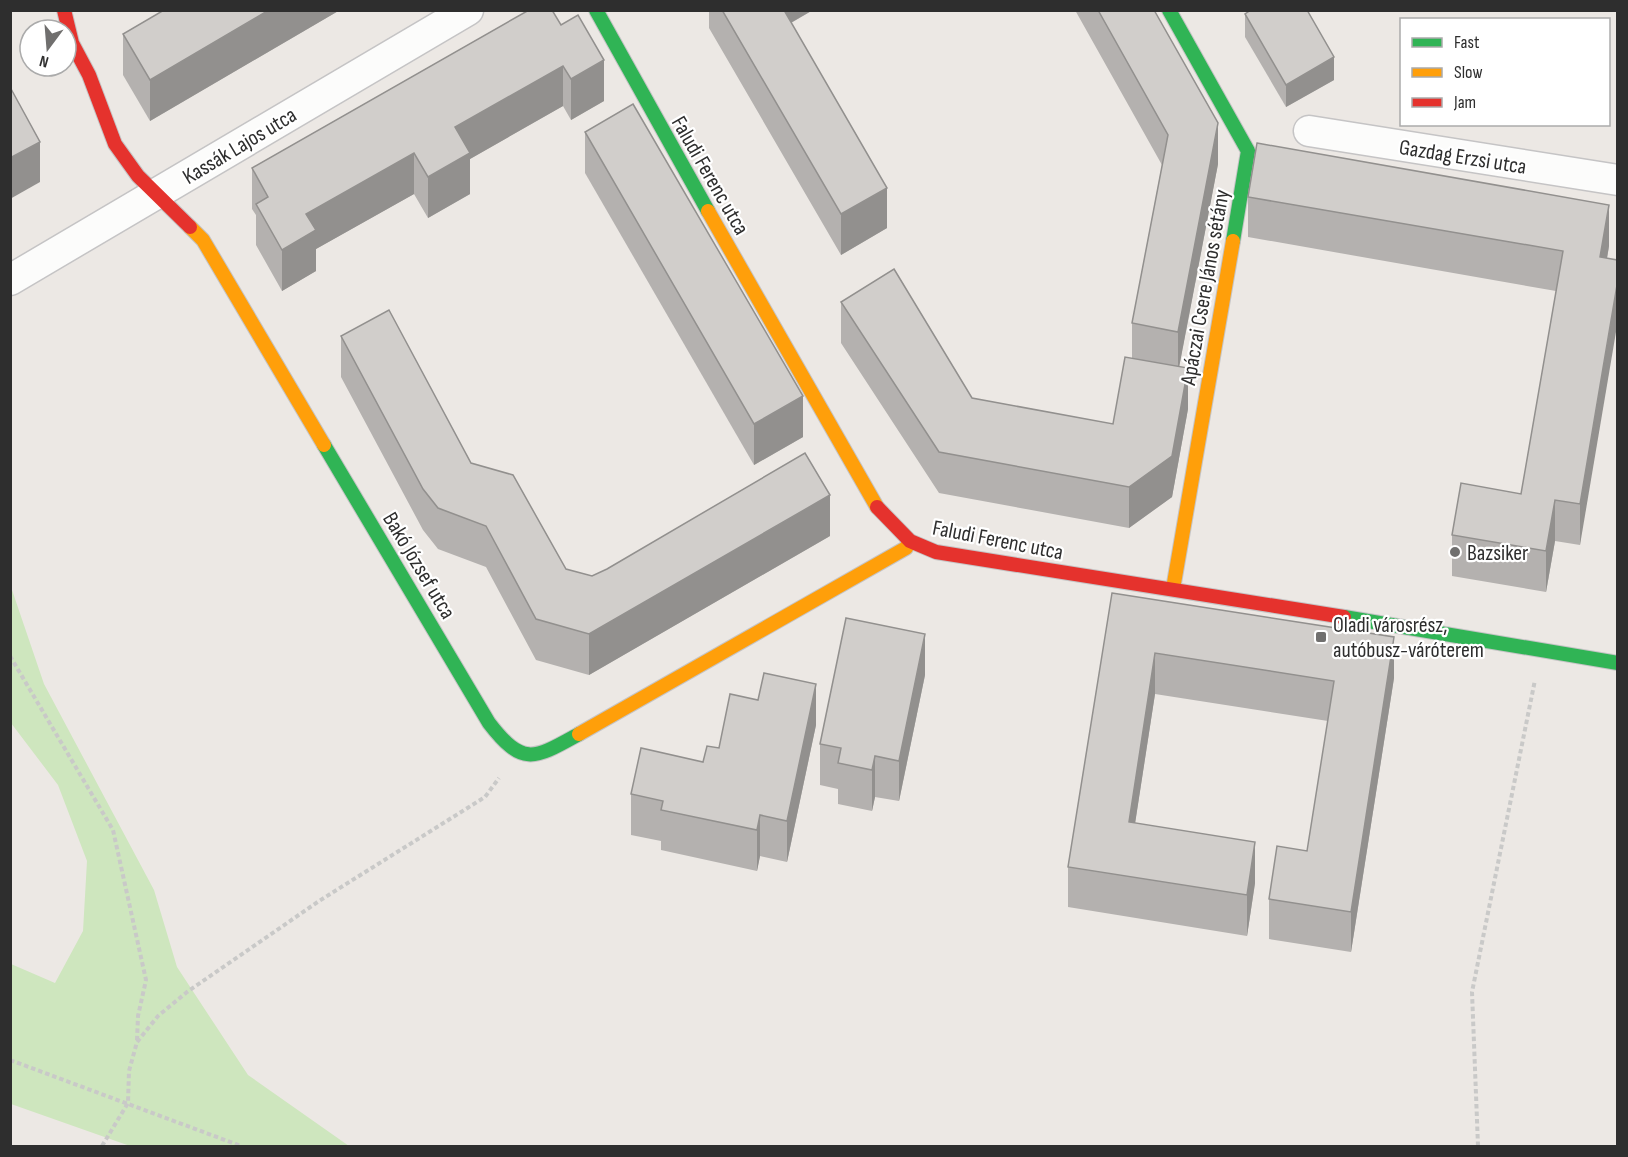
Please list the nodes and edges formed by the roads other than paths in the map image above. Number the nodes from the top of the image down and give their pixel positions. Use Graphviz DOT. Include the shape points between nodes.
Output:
graph roads {
  1 [pos="64,10"];
  2 [pos="468,10"];
  3 [pos="596,10"];
  4 [pos="1169,10"];
  5 [pos="1309,131"];
  6 [pos="1617,180"];
  7 [pos="158,193"];
  8 [pos="10,280"];
  9 [pos="910,541"];
  10 [pos="1173,589"];
  11 [pos="1617,663"];
  1 -- 7 [label="street, Bakó József utca" via="72,44 89,75 115,144 138,176"];
  2 -- 7 [label="street, Kassák Lajos utca"];
  3 -- 9 [label="street, Faludi Ferenc utca" via="877,507"];
  4 -- 10 [label="street, Apáczai Csere János sétány" via="1248,151"];
  5 -- 6 [label="street, Gazdag Erzsi utca"];
  7 -- 8 [label="street, Kassák Lajos utca"];
  7 -- 9 [label="street, Bakó József utca" via="202,240 489,723 509,750 523,756 539,755 559,745 906,548"];
  9 -- 10 [label="street, Faludi Ferenc utca" via="936,552"];
  10 -- 11 [label="street, Faludi Ferenc utca"];
}
